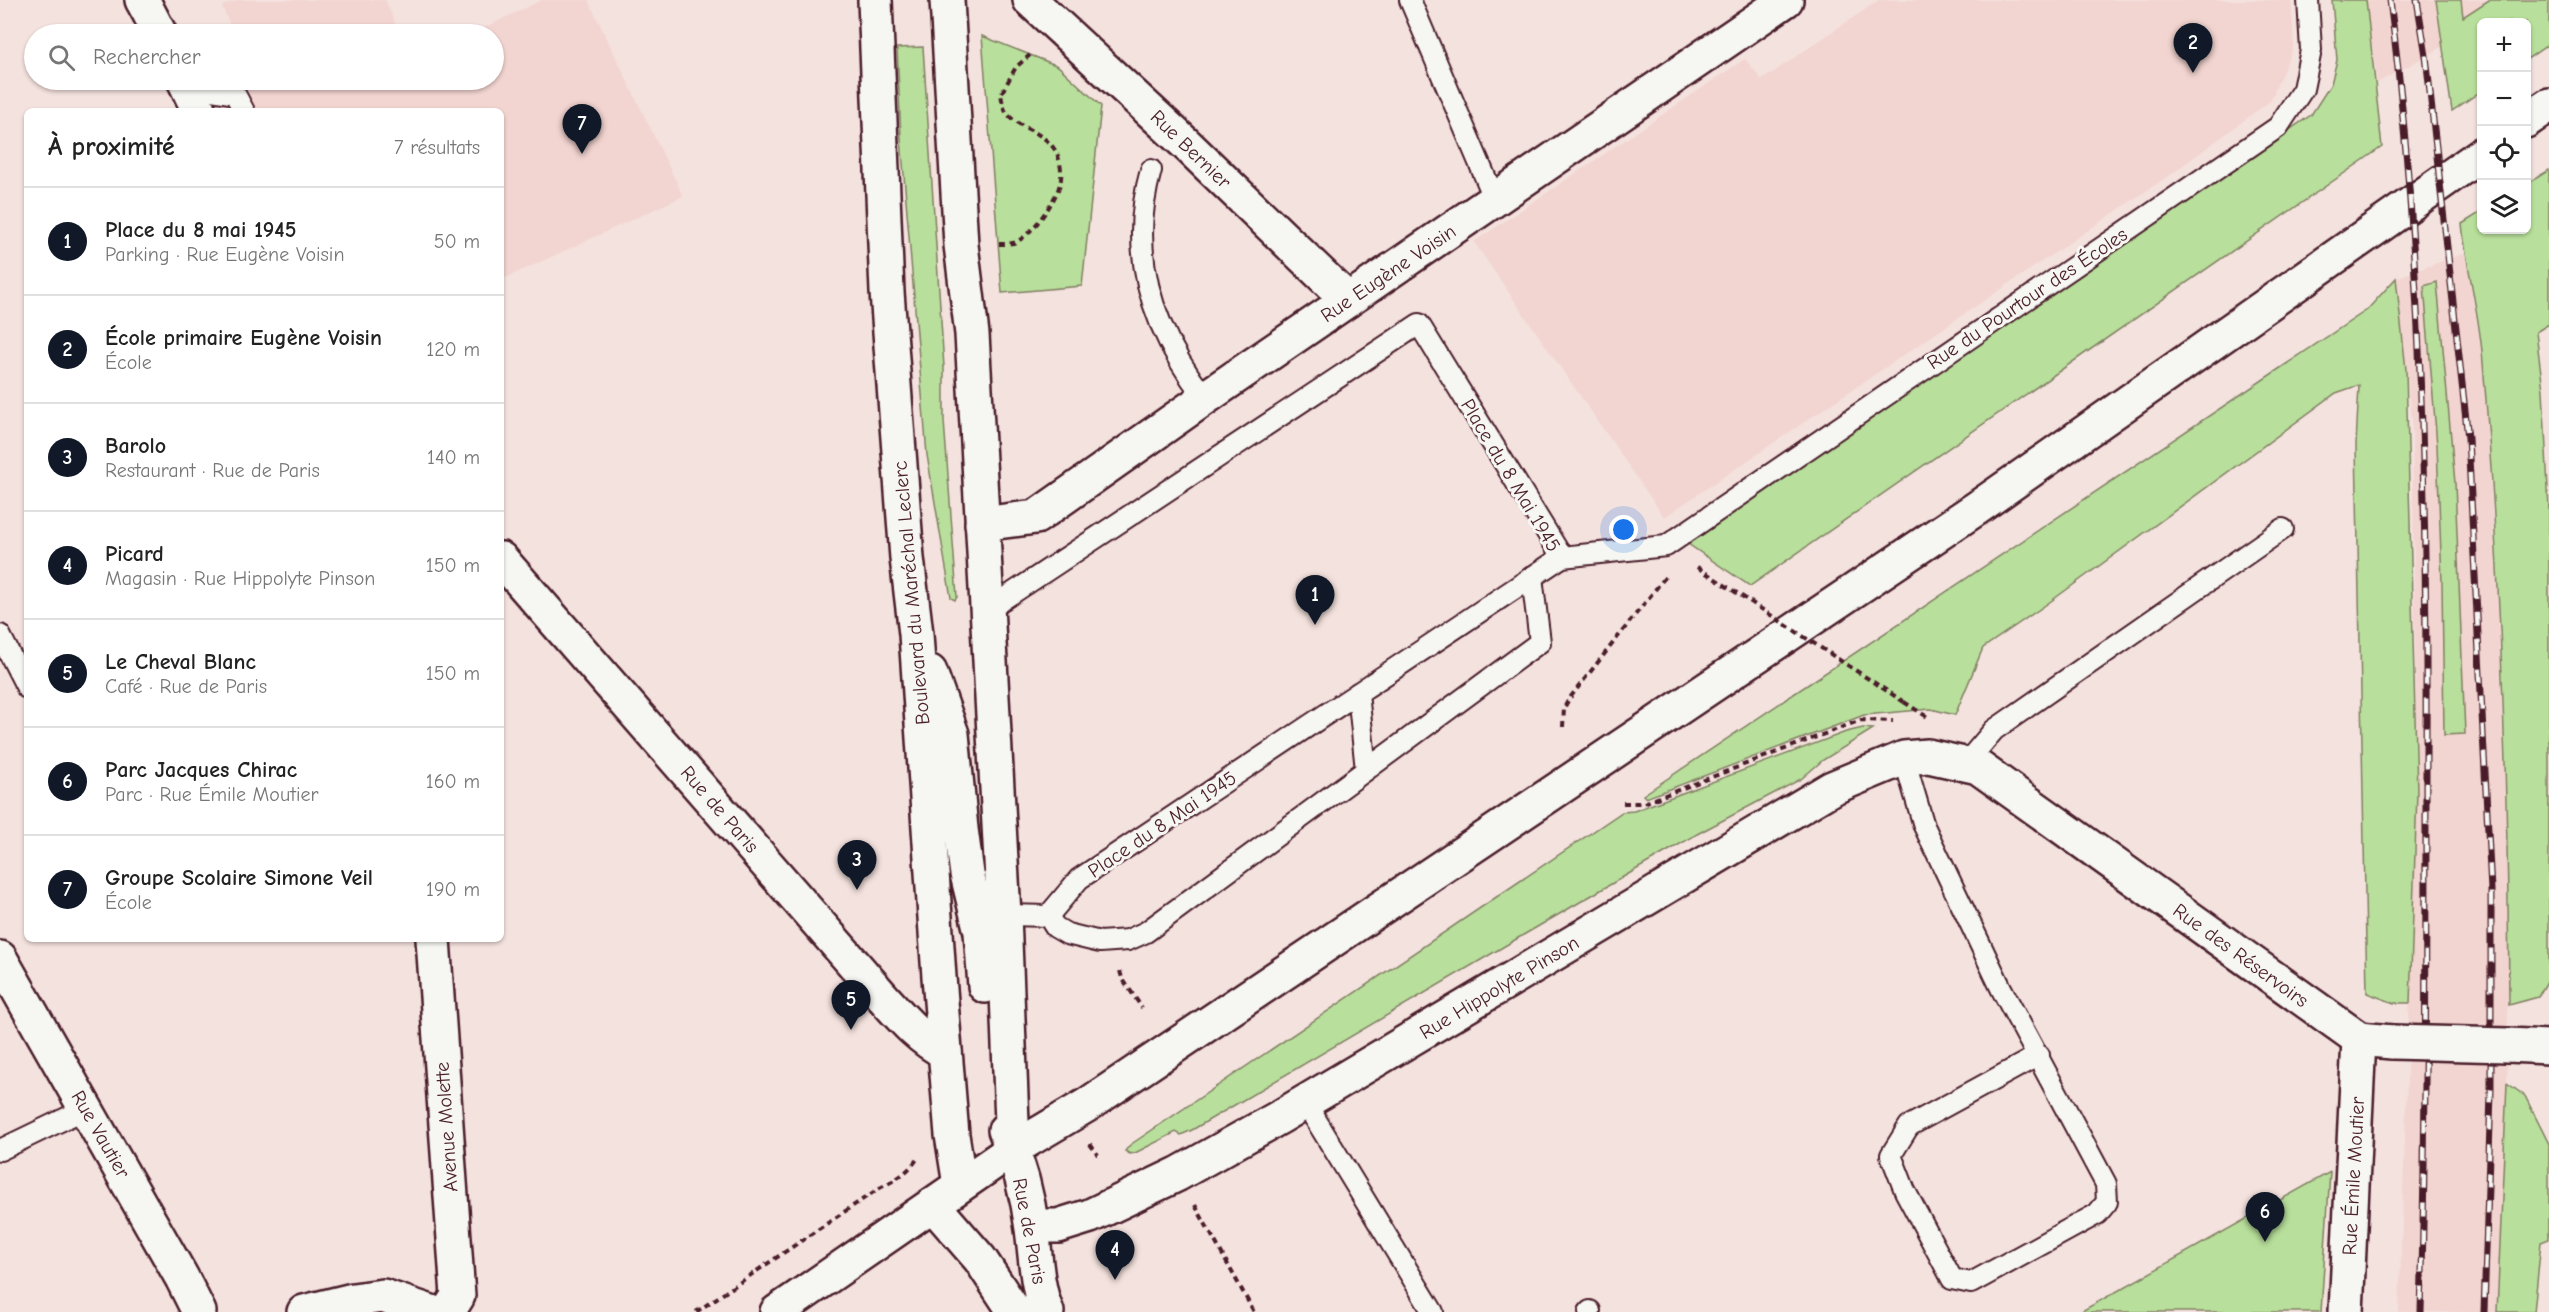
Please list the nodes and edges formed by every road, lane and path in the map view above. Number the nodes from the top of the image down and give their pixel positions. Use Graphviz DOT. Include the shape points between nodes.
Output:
graph roads {
  1 [pos="875,0"];
  2 [pos="947,0"];
  3 [pos="1030,0"];
  4 [pos="1410,0"];
  5 [pos="1786,0"];
  6 [pos="2308,0"];
  7 [pos="1030,55"];
  8 [pos="190,92"];
  9 [pos="2549,105"];
  10 [pos="242,108"];
  11 [pos="2531,118"];
  12 [pos="2477,157"];
  13 [pos="1151,170"];
  14 [pos="1495,200"];
  15 [pos="998,244"];
  16 [pos="1348,300"];
  17 [pos="1205,398"];
  18 [pos="982,524"];
  19 [pos="2283,529"];
  20 [pos="1562,556"];
  21 [pos="504,562"];
  22 [pos="1697,567"];
  23 [pos="1667,574"];
  24 [pos="1532,577"];
  25 [pos="987,610"];
  26 [pos="916,634"];
  27 [pos="0,635"];
  28 [pos="24,682"];
  29 [pos="1358,693"];
  30 [pos="1904,702"];
  31 [pos="1902,721"];
  32 [pos="1563,727"];
  33 [pos="1904,758"];
  34 [pos="1966,763"];
  35 [pos="1366,770"];
  36 [pos="1623,802"];
  37 [pos="1004,915"];
  38 [pos="1048,916"];
  39 [pos="433,942"];
  40 [pos="0,958"];
  41 [pos="1122,978"];
  42 [pos="1142,1008"];
  43 [pos="2359,1039"];
  44 [pos="2549,1047"];
  45 [pos="945,1052"];
  46 [pos="2039,1055"];
  47 [pos="1305,1102"];
  48 [pos="87,1108"];
  49 [pos="1013,1149"];
  50 [pos="0,1150"];
  51 [pos="917,1159"];
  52 [pos="960,1185"];
  53 [pos="1190,1197"];
  54 [pos="933,1204"];
  55 [pos="1032,1226"];
  56 [pos="199,1312"];
  57 [pos="304,1312"];
  58 [pos="431,1312"];
  59 [pos="448,1312"];
  60 [pos="696,1312"];
  61 [pos="777,1312"];
  62 [pos="1015,1312"];
  63 [pos="1047,1312"];
  64 [pos="1254,1312"];
  65 [pos="1433,1312"];
  66 [pos="2346,1312"];
  1 -- 26 [label="main road, Boulevard du Maréchal Leclerc" via="888,304"];
  2 -- 18 [label="main road" via="960,245 972,334"];
  3 -- 16 [label="main road, Rue Bernier"];
  4 -- 14 [label="lane"];
  5 -- 14 [label="main road, Rue Eugène Voisin"];
  6 -- 20 [label="lane, Rue du Pourtour des Écoles" via="2311,51 2303,89 2277,127 1666,546"];
  7 -- 15 [label="path" via="1016,67 1001,94 1005,111 1046,140 1057,153 1062,170 1059,187 1038,222 1019,240"];
  8 -- 10 [label="lane" via="235,94"];
  9 -- 11 [label="main road"];
  12 -- 49 [label="main road" via="1977,508 1087,1105"];
  13 -- 17 [label="lane" via="1143,199 1148,286 1164,335"];
  14 -- 16 [label="main road, Rue Eugène Voisin"];
  16 -- 17 [label="main road, Rue Eugène Voisin"];
  17 -- 18 [label="main road, Rue Eugène Voisin" via="1036,517"];
  18 -- 25 [label="main road"];
  19 -- 34 [label="lane" via="1994,730"];
  20 -- 24 [label="lane, Place du 8 Mai 1945"];
  20 -- 25 [label="lane, Place du 8 Mai 1945" via="1419,324"];
  21 -- 45 [label="main road, Rue de Paris" via="906,1023"];
  22 -- 30 [label="path, bridge"];
  23 -- 32 [label="path" via="1569,699 1564,708"];
  24 -- 29 [label="lane, Place du 8 Mai 1945"];
  24 -- 35 [label="lane" via="1540,642"];
  25 -- 37 [label="main road"];
  26 -- 45 [label="main road, Boulevard du Maréchal Leclerc"];
  26 -- 49 [label="main road" via="952,734 967,874 981,932 990,1094"];
  27 -- 28 [label="lane"];
  29 -- 35 [label="lane"];
  29 -- 38 [label="lane, Place du 8 Mai 1945" via="1079,879"];
  31 -- 36 [label="path" via="1861,720 1644,803"];
  33 -- 34 [label="main road, Rue Hippolyte Pinson" via="1928,756"];
  33 -- 46 [label="lane" via="1924,826 2001,988"];
  33 -- 47 [label="main road, Rue Hippolyte Pinson" via="1833,789"];
  34 -- 43 [label="main road, Rue des Réservoirs" via="1978,767"];
  35 -- 38 [label="lane" via="1146,932 1128,940 1100,942 1067,934 1055,927"];
  37 -- 38 [label="lane"];
  37 -- 49 [label="main road"];
  39 -- 59 [label="main road, Avenue Molette" via="458,1296"];
  40 -- 48 [label="main road, Rue Vautier"];
  41 -- 42 [label="path"];
  43 -- 44 [label="main road, bridge"];
  43 -- 66 [label="main road, Rue Émile Moutier"];
  45 -- 52 [label="main road, Boulevard du Maréchal Leclerc"];
  46 -- 46 [label="lane" via="1909,1126 1892,1155 1905,1191 1952,1280 1971,1283 2097,1214 2108,1202 2106,1184"];
  47 -- 55 [label="main road, Rue Hippolyte Pinson" via="1178,1174 1090,1216 1058,1226"];
  47 -- 65 [label="lane"];
  48 -- 50 [label="lane"];
  48 -- 56 [label="main road, Rue Vautier"];
  49 -- 52 [label="main road"];
  49 -- 55 [label="main road, Rue de Paris"];
  51 -- 60 [label="path" via="911,1169"];
  52 -- 54 [label="main road"];
  53 -- 64 [label="path"];
  54 -- 61 [label="main road"];
  54 -- 62 [label="main road" via="980,1258"];
  55 -- 63 [label="main road, Rue de Paris" via="1037,1273"];
  57 -- 58 [label="main road" via="383,1296"];
}
